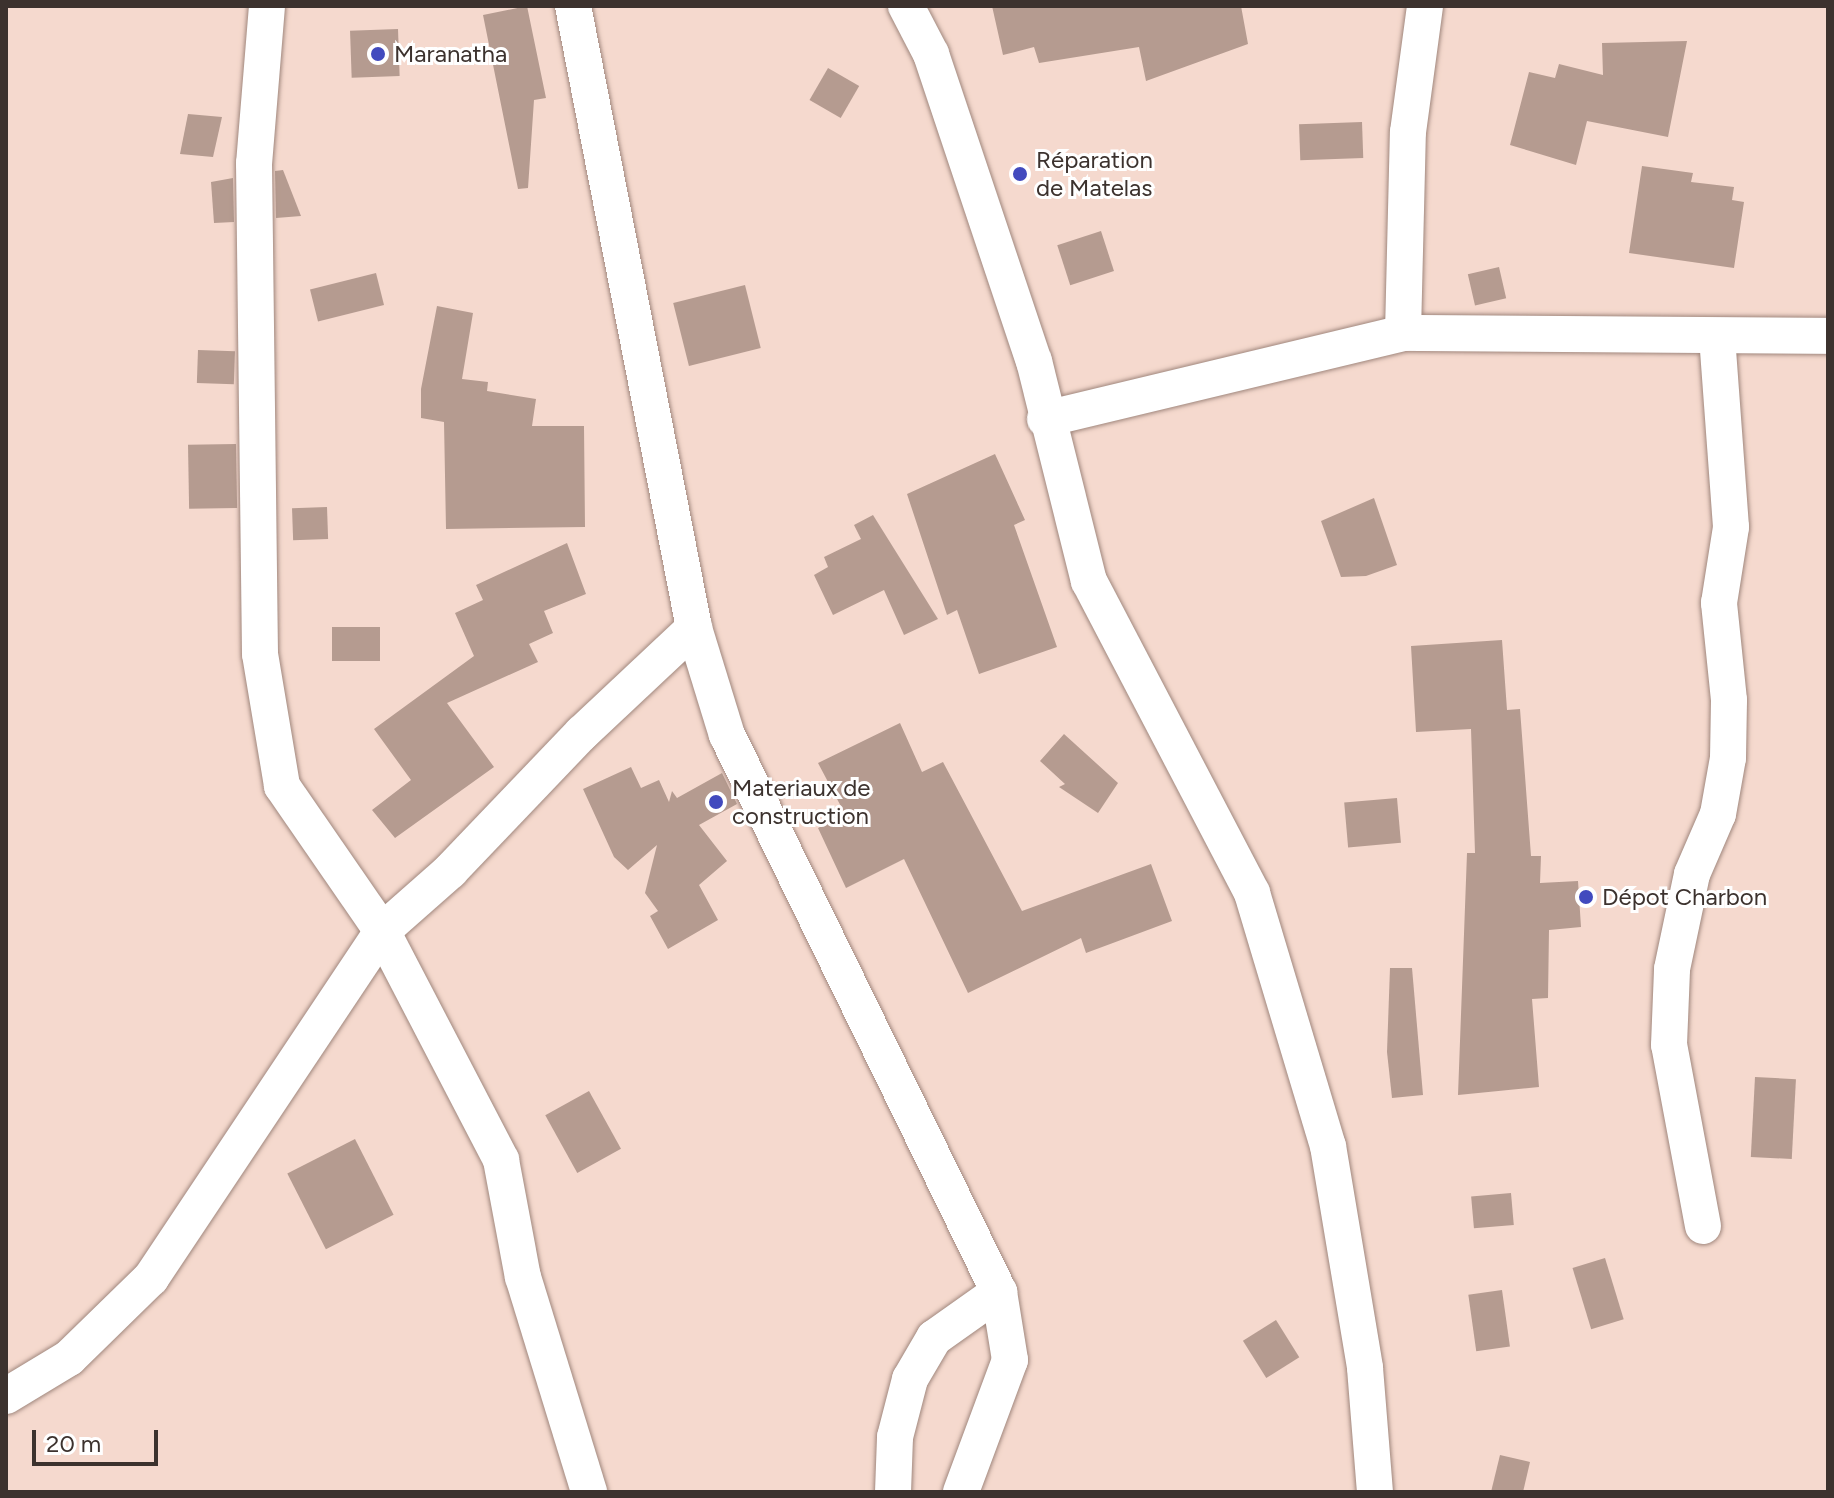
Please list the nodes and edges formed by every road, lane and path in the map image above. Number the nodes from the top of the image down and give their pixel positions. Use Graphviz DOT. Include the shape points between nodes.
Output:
graph roads {
  1 [pos="267,6"];
  2 [pos="573,6"];
  3 [pos="906,6"];
  4 [pos="1425,6"];
  5 [pos="1403,333"];
  6 [pos="1828,336"];
  7 [pos="1717,337"];
  8 [pos="1045,419"];
  9 [pos="694,628"];
  10 [pos="382,931"];
  11 [pos="1703,1226"];
  12 [pos="999,1292"];
  13 [pos="6,1396"];
  14 [pos="589,1492"];
  15 [pos="893,1492"];
  16 [pos="961,1492"];
  17 [pos="1375,1492"];
  1 -- 10 [label="street" via="254,163 260,654 282,786"];
  2 -- 9 [label="street"];
  3 -- 8 [label="street" via="931,54 1025,332"];
  4 -- 5 [label="street" via="1408,132"];
  5 -- 7 [label="street"];
  5 -- 8 [label="street"];
  6 -- 7 [label="street"];
  7 -- 11 [label="street" via="1731,527 1719,603 1729,700 1728,758 1718,814 1692,874 1672,969 1669,1045"];
  8 -- 17 [label="street" via="1089,581 1252,893 1328,1146 1365,1368"];
  9 -- 10 [label="street" via="582,733 450,871"];
  9 -- 12 [label="street" via="727,735"];
  10 -- 13 [label="street" via="151,1278 69,1358"];
  10 -- 14 [label="street" via="501,1160 523,1277"];
  12 -- 15 [label="street" via="934,1338 910,1379 895,1437"];
  12 -- 16 [label="street" via="1010,1360"];
}
